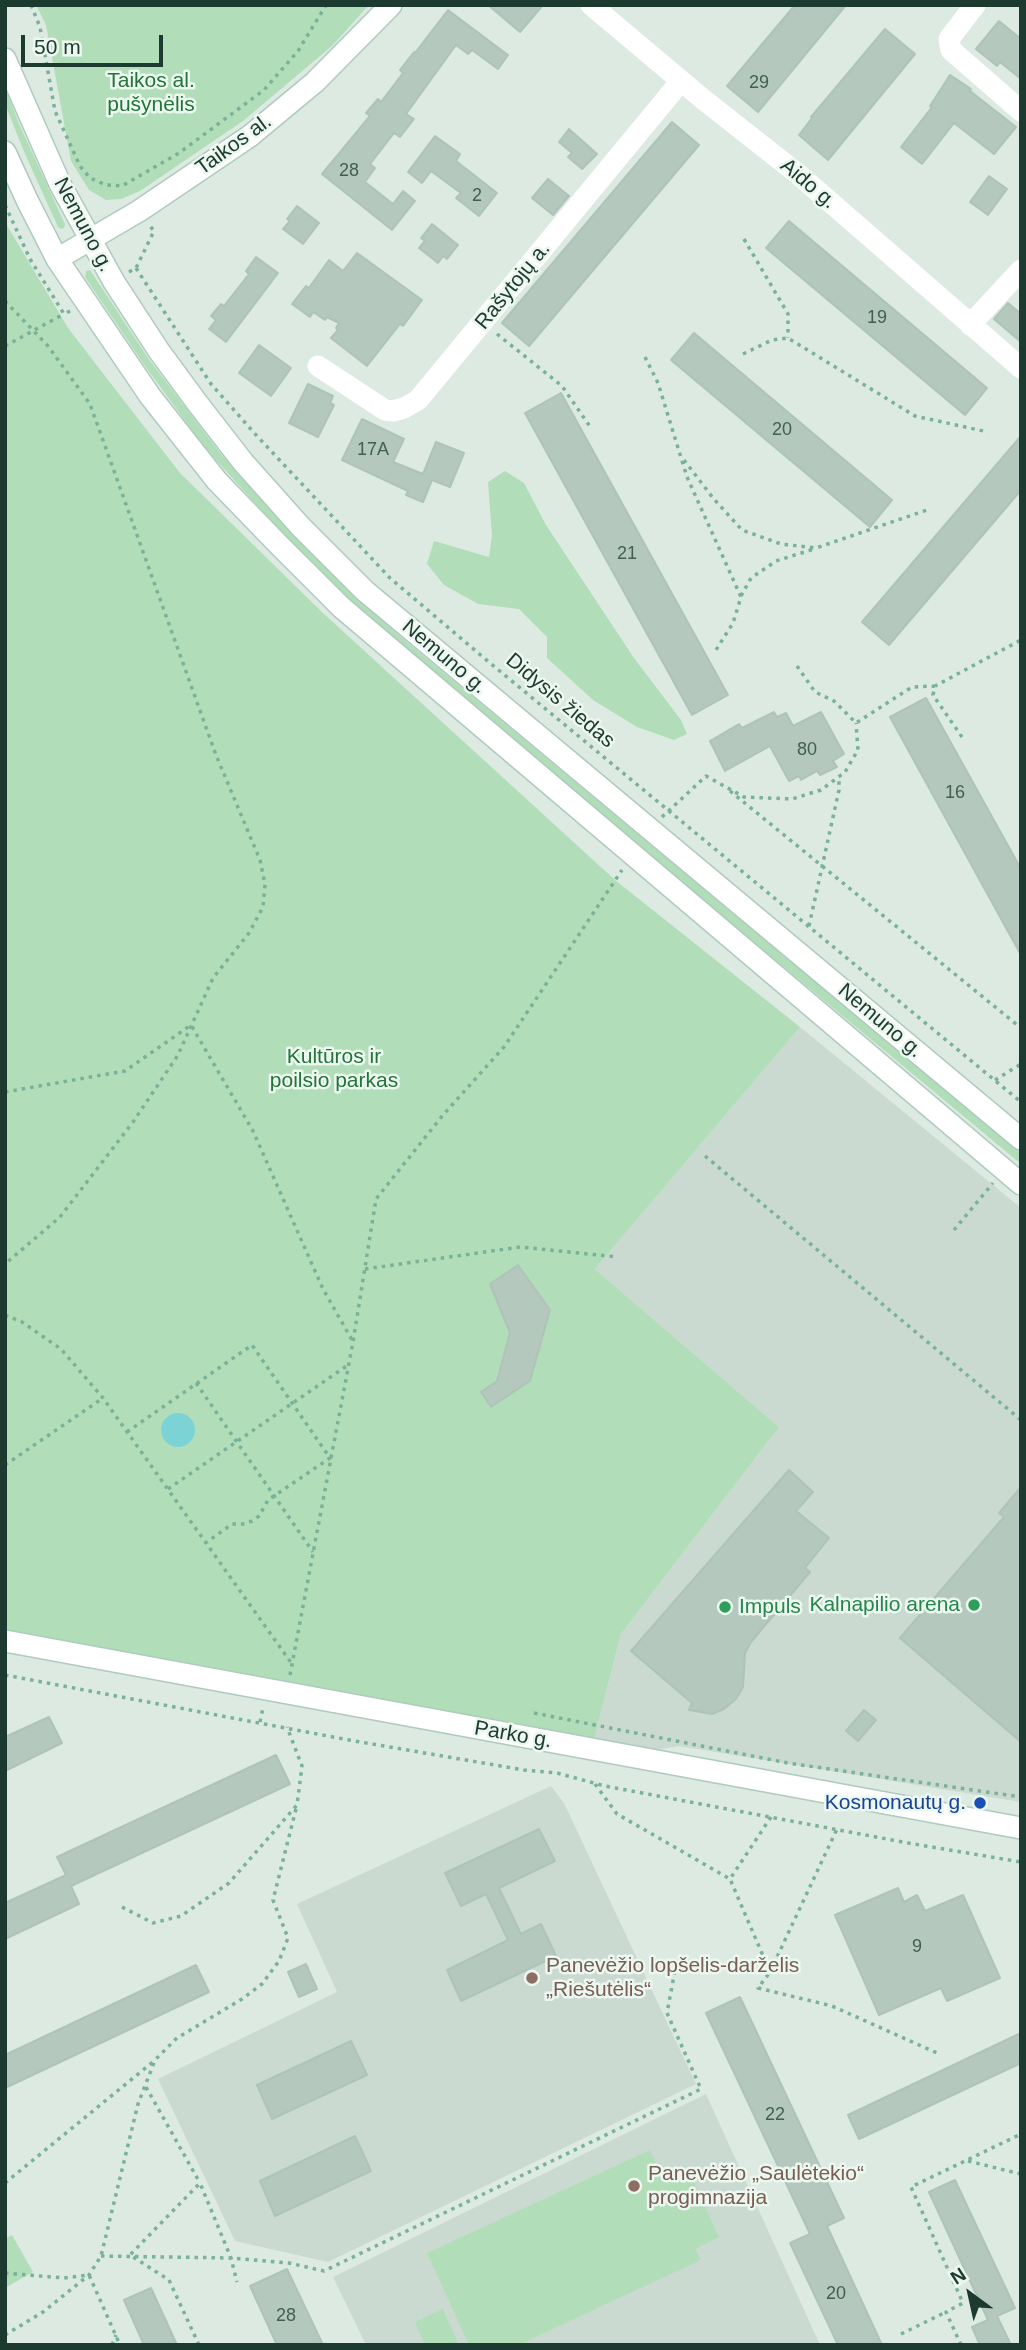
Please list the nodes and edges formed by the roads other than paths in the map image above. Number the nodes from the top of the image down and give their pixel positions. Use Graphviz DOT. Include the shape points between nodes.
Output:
graph roads {
  1 [pos="391,5"];
  2 [pos="591,5"];
  3 [pos="975,5"];
  4 [pos="5,59"];
  5 [pos="681,81"];
  6 [pos="1021,111"];
  7 [pos="5,152"];
  8 [pos="89,240"];
  9 [pos="57,258"];
  10 [pos="1021,270"];
  11 [pos="970,325"];
  12 [pos="318,366"];
  13 [pos="1021,368"];
  14 [pos="1021,1139"];
  15 [pos="1021,1184"];
  16 [pos="5,1641"];
  17 [pos="1021,1828"];
  1 -- 8 [label="main road, Taikos al." via="315,82 260,128"];
  2 -- 5 [label="main road, Aido g."];
  3 -- 6 [label="main road" via="949,39 951,50"];
  4 -- 8 [label="main road, Nemuno g."];
  5 -- 11 [label="main road, Aido g." via="798,174"];
  5 -- 12 [label="main road, Rašytojų a." via="418,400 404,408 385,410"];
  7 -- 9 [label="main road, Nemuno g."];
  8 -- 9 [label="main road, Taikos al."];
  8 -- 14 [label="main road, Nemuno g." via="182,383 243,462 365,591"];
  9 -- 15 [label="main road, Nemuno g." via="170,423 217,481 341,607"];
  10 -- 11 [label="main road"];
  11 -- 13 [label="main road, Aido g."];
  16 -- 17 [label="main road, Parko g."];
}
